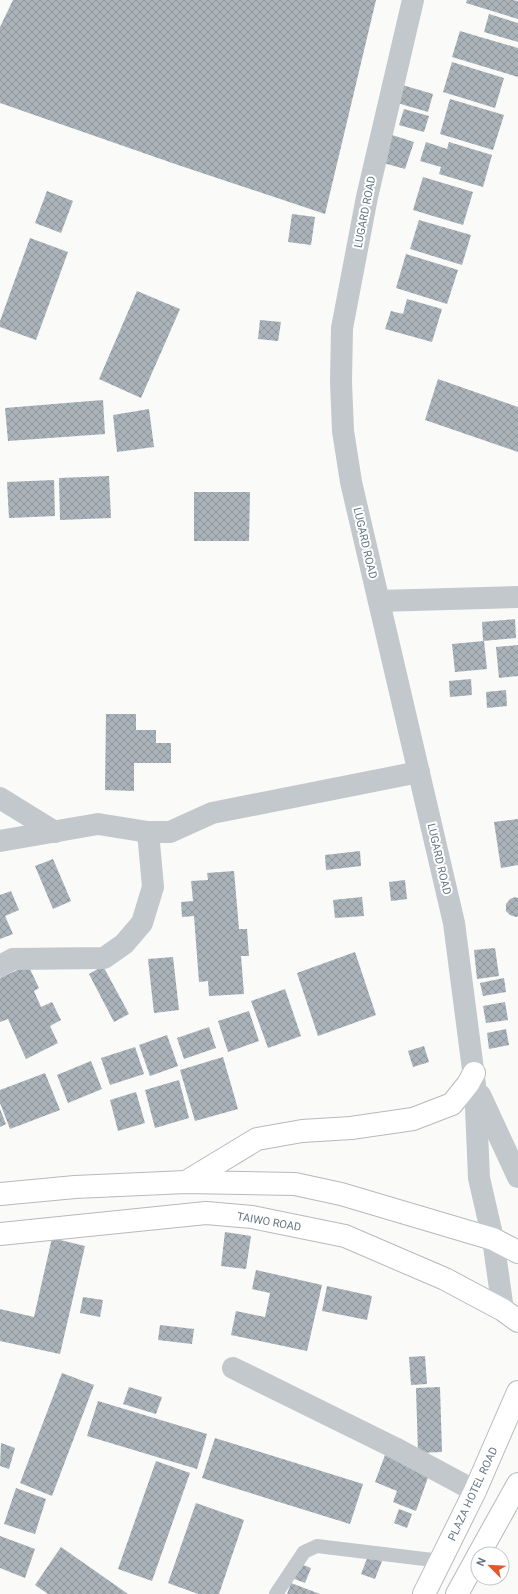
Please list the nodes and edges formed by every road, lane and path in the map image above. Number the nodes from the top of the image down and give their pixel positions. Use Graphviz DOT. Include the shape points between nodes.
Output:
graph roads {
  1 [pos="413,0"];
  2 [pos="518,597"];
  3 [pos="379,601"];
  4 [pos="419,772"];
  5 [pos="0,798"];
  6 [pos="54,832"];
  7 [pos="148,832"];
  8 [pos="0,842"];
  9 [pos="0,966"];
  10 [pos="475,1079"];
  11 [pos="518,1177"];
  12 [pos="186,1182"];
  13 [pos="0,1194"];
  14 [pos="0,1234"];
  15 [pos="493,1239"];
  16 [pos="518,1252"];
  17 [pos="510,1315"];
  18 [pos="233,1368"];
  19 [pos="518,1392"];
  20 [pos="518,1484"];
  21 [pos="475,1491"];
  22 [pos="484,1546"];
  23 [pos="441,1561"];
  24 [pos="470,1572"];
  25 [pos="276,1594"];
  26 [pos="424,1594"];
  27 [pos="458,1594"];
  1 -- 3 [label="street, LUGARD ROAD" via="367,197 342,328 343,431 351,482"];
  2 -- 3 [label="street"];
  3 -- 4 [label="street, LUGARD ROAD"];
  4 -- 7 [label="street" via="212,813 170,832"];
  4 -- 10 [label="street, LUGARD ROAD" via="454,923"];
  5 -- 6 [label="street"];
  6 -- 7 [label="street" via="98,824"];
  6 -- 8 [label="street"];
  7 -- 9 [label="street" via="153,887 142,923 124,944 104,958 13,959"];
  10 -- 11 [label="street"];
  10 -- 12 [label="main road" via="452,1104 413,1119 352,1128 302,1131 257,1139"];
  10 -- 15 [label="street" via="479,1178"];
  12 -- 13 [label="main road" via="75,1187"];
  12 -- 15 [label="main road" via="295,1184 341,1194"];
  14 -- 17 [label="main road, TAIWO ROAD" via="206,1213 252,1217 345,1236 445,1279"];
  15 -- 16 [label="main road"];
  15 -- 17 [label="street"];
  18 -- 21 [label="street" via="395,1448"];
  19 -- 21 [label="main road, PLAZA HOTEL ROAD"];
  20 -- 22 [label="main road"];
  21 -- 23 [label="main road, PLAZA HOTEL ROAD"];
  23 -- 25 [label="lane" via="317,1546 304,1552"];
  23 -- 26 [label="main road, PLAZA HOTEL ROAD"];
  24 -- 27 [label="main road"];
}
